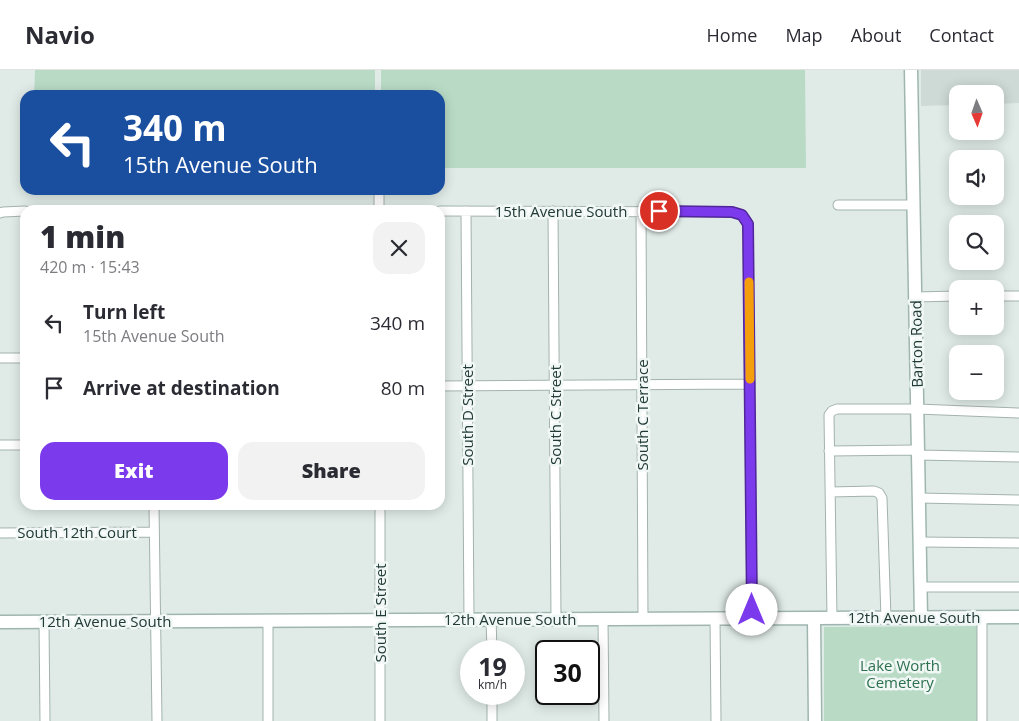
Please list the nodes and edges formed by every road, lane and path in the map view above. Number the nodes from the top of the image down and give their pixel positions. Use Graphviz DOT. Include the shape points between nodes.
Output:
graph roads {
  1 [pos="911,70"];
  2 [pos="838,205"];
  3 [pos="914,205"];
  4 [pos="20,211"];
  5 [pos="445,211"];
  6 [pos="466,211"];
  7 [pos="553,211"];
  8 [pos="641,211"];
  9 [pos="0,213"];
  10 [pos="949,296"];
  11 [pos="1004,296"];
  12 [pos="1019,296"];
  13 [pos="916,297"];
  14 [pos="0,358"];
  15 [pos="20,358"];
  16 [pos="750,384"];
  17 [pos="554,385"];
  18 [pos="642,385"];
  19 [pos="445,386"];
  20 [pos="467,386"];
  21 [pos="918,409"];
  22 [pos="1019,413"];
  23 [pos="0,445"];
  24 [pos="20,445"];
  25 [pos="829,451"];
  26 [pos="918,452"];
  27 [pos="1019,457"];
  28 [pos="830,492"];
  29 [pos="919,498"];
  30 [pos="1019,500"];
  31 [pos="154,510"];
  32 [pos="380,510"];
  33 [pos="154,532"];
  34 [pos="0,533"];
  35 [pos="920,542"];
  36 [pos="1019,543"];
  37 [pos="921,587"];
  38 [pos="1019,587"];
  39 [pos="921,617"];
  40 [pos="982,617"];
  41 [pos="1019,617"];
  42 [pos="715,618"];
  43 [pos="752,618"];
  44 [pos="814,618"];
  45 [pos="832,618"];
  46 [pos="886,618"];
  47 [pos="492,619"];
  48 [pos="556,619"];
  49 [pos="603,619"];
  50 [pos="643,619"];
  51 [pos="268,620"];
  52 [pos="380,620"];
  53 [pos="469,620"];
  54 [pos="156,621"];
  55 [pos="0,622"];
  56 [pos="44,622"];
  57 [pos="492,640"];
  58 [pos="492,705"];
  59 [pos="45,721"];
  60 [pos="156,721"];
  61 [pos="268,721"];
  62 [pos="380,721"];
  63 [pos="492,721"];
  64 [pos="604,721"];
  65 [pos="716,721"];
  66 [pos="814,721"];
  67 [pos="982,721"];
  1 -- 3 [label="street, Barton Road"];
  2 -- 3 [label="street"];
  3 -- 13 [label="street, Barton Road"];
  4 -- 9 [label="street"];
  5 -- 6 [label="street, 15th Avenue South"];
  6 -- 7 [label="street, 15th Avenue South"];
  6 -- 20 [label="street, South D Street"];
  7 -- 8 [label="street, 15th Avenue South"];
  7 -- 17 [label="street, South C Street"];
  8 -- 16 [label="street, 15th Avenue South" via="732,212 742,215 748,224"];
  8 -- 18 [label="street, South C Terrace"];
  10 -- 13 [label="street"];
  11 -- 12 [label="street"];
  13 -- 21 [label="street, Barton Road"];
  14 -- 15 [label="street"];
  16 -- 18 [label="street"];
  16 -- 43 [label="street"];
  17 -- 18 [label="street"];
  17 -- 20 [label="street"];
  17 -- 48 [label="street, South C Street"];
  18 -- 50 [label="street, South C Terrace"];
  19 -- 20 [label="street"];
  20 -- 53 [label="street, South D Street"];
  21 -- 22 [label="street"];
  21 -- 25 [label="street" via="832,411 829,415"];
  21 -- 26 [label="street, Barton Road"];
  23 -- 24 [label="street"];
  25 -- 26 [label="street"];
  25 -- 28 [label="street"];
  26 -- 27 [label="street"];
  26 -- 29 [label="street, Barton Road"];
  28 -- 45 [label="street"];
  28 -- 46 [label="street" via="874,492 882,498"];
  29 -- 30 [label="street"];
  29 -- 35 [label="street, Barton Road"];
  31 -- 33 [label="street"];
  32 -- 52 [label="street, South E Street"];
  33 -- 34 [label="street, South 12th Court"];
  33 -- 54 [label="street"];
  35 -- 36 [label="street"];
  35 -- 37 [label="street, Barton Road"];
  37 -- 38 [label="street"];
  37 -- 39 [label="street, Barton Road"];
  39 -- 40 [label="street, 12th Avenue South"];
  39 -- 46 [label="street, 12th Avenue South"];
  40 -- 41 [label="street, 12th Avenue South"];
  40 -- 67 [label="street"];
  42 -- 43 [label="street, 12th Avenue South"];
  42 -- 50 [label="street, 12th Avenue South"];
  42 -- 65 [label="street"];
  43 -- 44 [label="street, 12th Avenue South"];
  44 -- 45 [label="street, 12th Avenue South"];
  44 -- 66 [label="street"];
  45 -- 46 [label="street, 12th Avenue South"];
  47 -- 48 [label="street, 12th Avenue South"];
  47 -- 53 [label="street, 12th Avenue South"];
  47 -- 57 [label="street"];
  48 -- 49 [label="street, 12th Avenue South"];
  49 -- 50 [label="street, 12th Avenue South"];
  49 -- 64 [label="street"];
  51 -- 52 [label="street, 12th Avenue South"];
  51 -- 54 [label="street, 12th Avenue South"];
  51 -- 61 [label="street"];
  52 -- 53 [label="street, 12th Avenue South"];
  52 -- 62 [label="street, South E Street"];
  54 -- 56 [label="street, 12th Avenue South"];
  54 -- 60 [label="street"];
  55 -- 56 [label="street, 12th Avenue South"];
  56 -- 59 [label="street"];
  58 -- 63 [label="street"];
}
